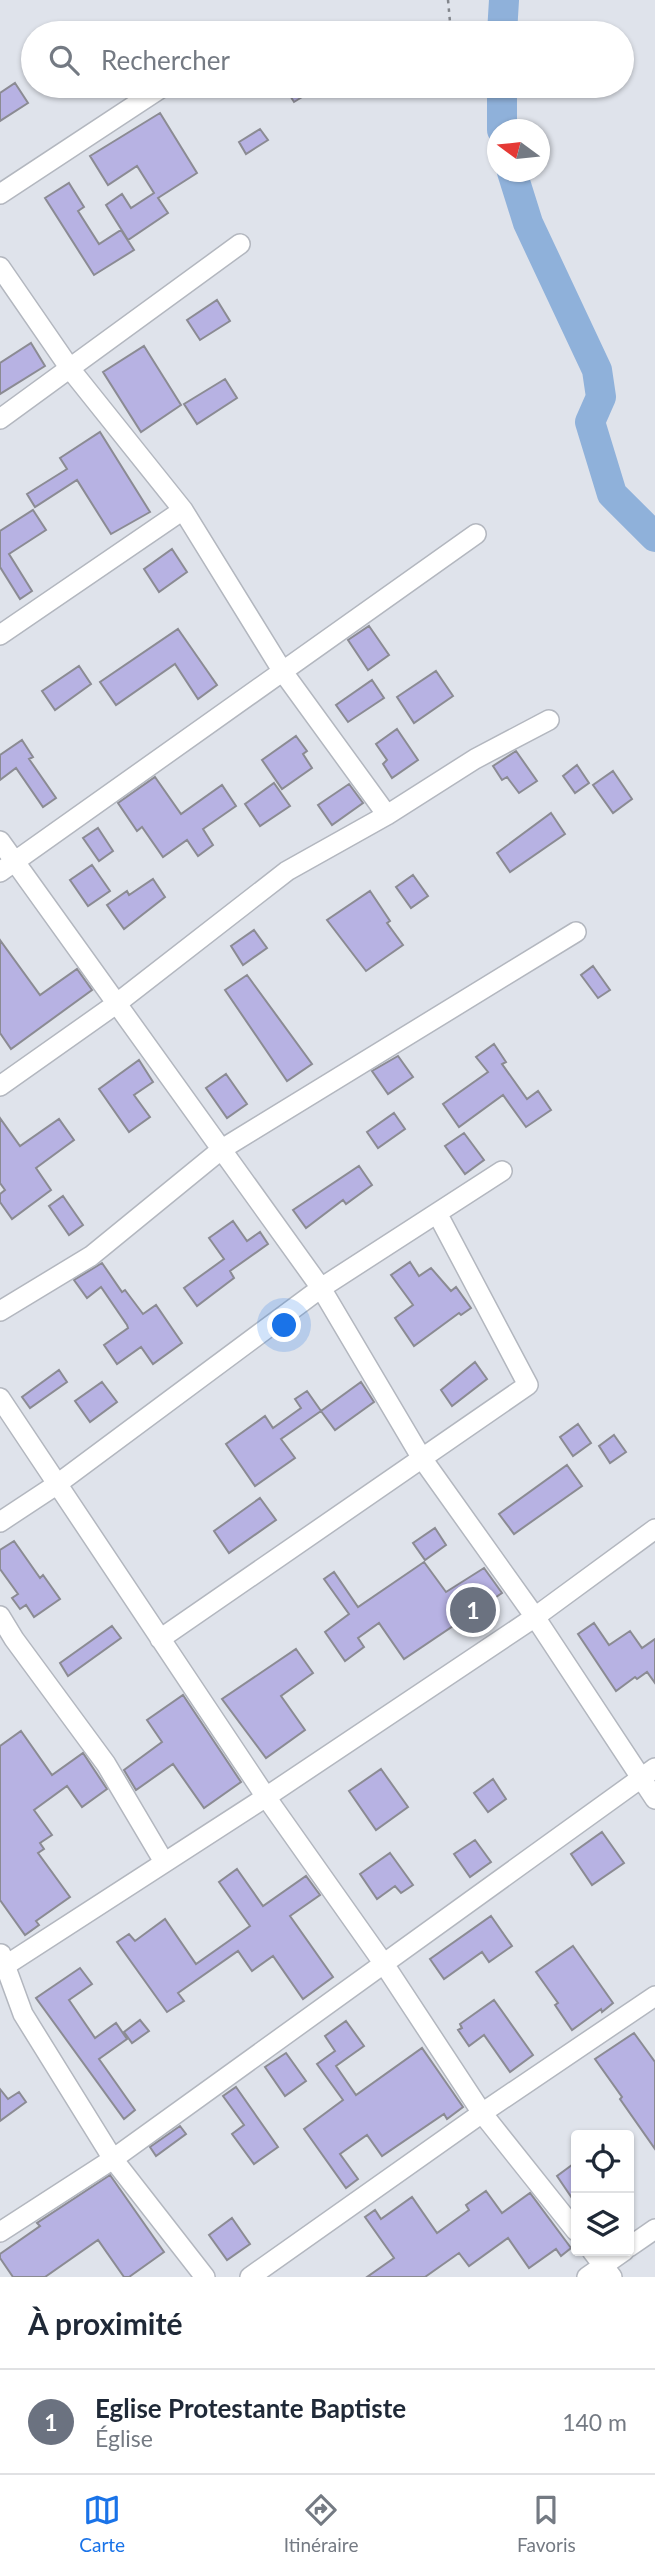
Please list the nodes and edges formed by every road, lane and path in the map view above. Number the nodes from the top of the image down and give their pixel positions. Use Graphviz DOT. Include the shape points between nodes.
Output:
graph roads {
  1 [pos="448,0"];
  2 [pos="450,21"];
  3 [pos="146,98"];
  4 [pos="0,194"];
  5 [pos="240,244"];
  6 [pos="0,267"];
  7 [pos="71,370"];
  8 [pos="0,419"];
  9 [pos="183,510"];
  10 [pos="476,534"];
  11 [pos="0,635"];
  12 [pos="283,672"];
  13 [pos="549,720"];
  14 [pos="387,815"];
  15 [pos="0,841"];
  16 [pos="8,867"];
  17 [pos="576,932"];
  18 [pos="116,1004"];
  19 [pos="0,1086"];
  20 [pos="222,1149"];
  21 [pos="502,1171"];
  22 [pos="437,1213"];
  23 [pos="321,1288"];
  24 [pos="0,1311"];
  25 [pos="0,1398"];
  26 [pos="421,1457"];
  27 [pos="56,1485"];
  28 [pos="0,1522"];
  29 [pos="655,1529"];
  30 [pos="0,1616"];
  31 [pos="535,1617"];
  32 [pos="160,1639"];
  33 [pos="647,1773"];
  34 [pos="266,1797"];
  35 [pos="655,1799"];
  36 [pos="164,1862"];
  37 [pos="2,1962"];
  38 [pos="384,1964"];
  39 [pos="655,1996"];
  40 [pos="482,2113"];
  41 [pos="113,2159"];
  42 [pos="571,2225"];
  43 [pos="655,2229"];
  44 [pos="0,2232"];
  45 [pos="634,2244"];
  46 [pos="602,2264"];
  47 [pos="205,2277"];
  48 [pos="250,2277"];
  49 [pos="587,2277"];
  1 -- 2 [label="path"];
  3 -- 4 [label="street"];
  5 -- 7 [label="street"];
  6 -- 7 [label="street"];
  7 -- 8 [label="street"];
  7 -- 9 [label="street"];
  9 -- 11 [label="street"];
  9 -- 12 [label="street"];
  10 -- 12 [label="street"];
  12 -- 14 [label="street"];
  12 -- 16 [label="street"];
  13 -- 14 [label="street" via="475,759"];
  14 -- 18 [label="street" via="287,871"];
  15 -- 16 [label="street"];
  16 -- 18 [label="street"];
  17 -- 20 [label="street"];
  18 -- 19 [label="street"];
  18 -- 20 [label="street"];
  20 -- 23 [label="street"];
  20 -- 24 [label="street" via="91,1256"];
  21 -- 22 [label="street"];
  22 -- 23 [label="street"];
  22 -- 26 [label="street" via="528,1385"];
  23 -- 26 [label="street"];
  23 -- 27 [label="street"];
  25 -- 27 [label="street"];
  26 -- 31 [label="street"];
  26 -- 32 [label="street"];
  27 -- 28 [label="street"];
  27 -- 32 [label="street"];
  29 -- 31 [label="street"];
  30 -- 36 [label="street" via="106,1764"];
  31 -- 33 [label="street"];
  31 -- 34 [label="street"];
  32 -- 34 [label="street"];
  33 -- 35 [label="street"];
  33 -- 38 [label="street"];
  34 -- 36 [label="street"];
  34 -- 38 [label="street"];
  36 -- 37 [label="street"];
  37 -- 41 [label="street" via="23,2014"];
  38 -- 40 [label="street"];
  38 -- 41 [label="street"];
  39 -- 40 [label="street"];
  40 -- 42 [label="street"];
  40 -- 48 [label="street"];
  41 -- 44 [label="street"];
  41 -- 47 [label="street"];
  43 -- 45 [label="street"];
  46 -- 49 [label="street"];
}
